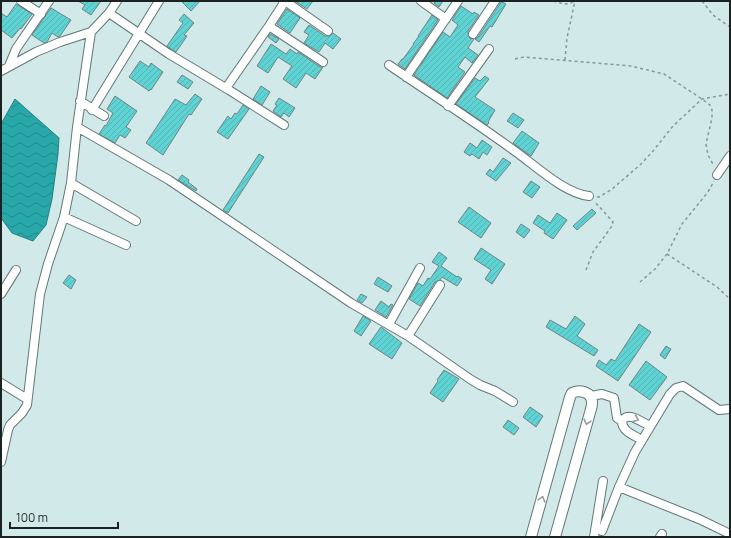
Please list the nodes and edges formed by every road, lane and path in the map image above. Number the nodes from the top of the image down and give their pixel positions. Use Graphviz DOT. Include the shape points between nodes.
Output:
graph roads {
  1 [pos="21,1"];
  2 [pos="49,1"];
  3 [pos="116,1"];
  4 [pos="159,1"];
  5 [pos="284,1"];
  6 [pos="420,1"];
  7 [pos="458,1"];
  8 [pos="495,1"];
  9 [pos="553,1"];
  10 [pos="574,1"];
  11 [pos="702,1"];
  12 [pos="109,13"];
  13 [pos="40,14"];
  14 [pos="446,19"];
  15 [pos="269,26"];
  16 [pos="730,27"];
  17 [pos="328,31"];
  18 [pos="91,32"];
  19 [pos="139,34"];
  20 [pos="473,34"];
  21 [pos="489,49"];
  22 [pos="515,59"];
  23 [pos="565,60"];
  24 [pos="323,62"];
  25 [pos="389,65"];
  26 [pos="9,66"];
  27 [pos="1,71"];
  28 [pos="406,77"];
  29 [pos="226,88"];
  30 [pos="730,94"];
  31 [pos="702,99"];
  32 [pos="80,101"];
  33 [pos="448,106"];
  34 [pos="92,110"];
  35 [pos="104,116"];
  36 [pos="284,125"];
  37 [pos="77,127"];
  38 [pos="730,156"];
  39 [pos="717,175"];
  40 [pos="71,183"];
  41 [pos="589,196"];
  42 [pos="64,217"];
  43 [pos="136,221"];
  44 [pos="126,245"];
  45 [pos="667,254"];
  46 [pos="420,268"];
  47 [pos="16,270"];
  48 [pos="586,270"];
  49 [pos="640,282"];
  50 [pos="440,285"];
  51 [pos="1,294"];
  52 [pos="730,299"];
  53 [pos="389,324"];
  54 [pos="408,336"];
  55 [pos="1,382"];
  56 [pos="591,396"];
  57 [pos="27,399"];
  58 [pos="513,402"];
  59 [pos="730,409"];
  60 [pos="622,421"];
  61 [pos="650,426"];
  62 [pos="5,428"];
  63 [pos="642,440"];
  64 [pos="1,462"];
  65 [pos="603,481"];
  66 [pos="619,488"];
  67 [pos="602,531"];
  68 [pos="730,534"];
  69 [pos="531,537"];
  70 [pos="555,537"];
  71 [pos="594,537"];
  1 -- 13 [label="street"];
  2 -- 13 [label="street"];
  3 -- 12 [label="street"];
  4 -- 19 [label="street"];
  5 -- 15 [label="street"];
  5 -- 17 [label="street"];
  6 -- 14 [label="street"];
  7 -- 14 [label="street"];
  8 -- 20 [label="street"];
  9 -- 10 [label="path" via="562,4"];
  10 -- 23 [label="path"];
  11 -- 16 [label="path" via="714,15"];
  12 -- 18 [label="street"];
  12 -- 19 [label="street"];
  13 -- 26 [label="street" via="16,49"];
  14 -- 28 [label="street"];
  15 -- 24 [label="street"];
  15 -- 29 [label="street"];
  18 -- 26 [label="street" via="60,42"];
  18 -- 32 [label="street"];
  19 -- 29 [label="street"];
  19 -- 34 [label="street"];
  21 -- 33 [label="street"];
  22 -- 23 [label="path" via="524,57"];
  23 -- 31 [label="path" via="631,66 664,74"];
  25 -- 28 [label="street"];
  26 -- 27 [label="street"];
  28 -- 33 [label="street"];
  29 -- 36 [label="street"];
  30 -- 31 [label="path"];
  31 -- 39 [label="path" via="712,110 706,144"];
  31 -- 41 [label="path" via="673,126 636,168 611,190 599,197"];
  32 -- 34 [label="street"];
  32 -- 37 [label="street"];
  33 -- 41 [label="street" via="559,184"];
  34 -- 35 [label="street"];
  37 -- 40 [label="street"];
  37 -- 53 [label="street" via="169,180 351,303"];
  38 -- 39 [label="street"];
  39 -- 45 [label="path" via="708,192 682,224"];
  40 -- 42 [label="street"];
  40 -- 43 [label="street"];
  41 -- 48 [label="path" via="613,222 593,252"];
  42 -- 44 [label="street"];
  42 -- 57 [label="street" via="40,294"];
  45 -- 49 [label="path"];
  45 -- 52 [label="path" via="718,287"];
  46 -- 53 [label="street"];
  47 -- 51 [label="street"];
  50 -- 54 [label="street"];
  53 -- 54 [label="street"];
  54 -- 58 [label="street" via="470,379"];
  55 -- 57 [label="street"];
  56 -- 60 [label="street" via="602,394 614,398 617,418"];
  69 -- 56 [label="street, one-way" via="570,397 576,391"];
  56 -- 70 [label="street, one-way" via="591,408"];
  57 -- 62 [label="street" via="27,405 22,413"];
  59 -- 61 [label="street" via="719,410 682,386 670,394"];
  60 -- 61 [label="street, one-way" via="629,416"];
  60 -- 63 [label="street" via="625,430"];
  61 -- 63 [label="street"];
  62 -- 64 [label="street"];
  63 -- 66 [label="street"];
  65 -- 71 [label="street"];
  66 -- 67 [label="street"];
  66 -- 68 [label="street"];
}
